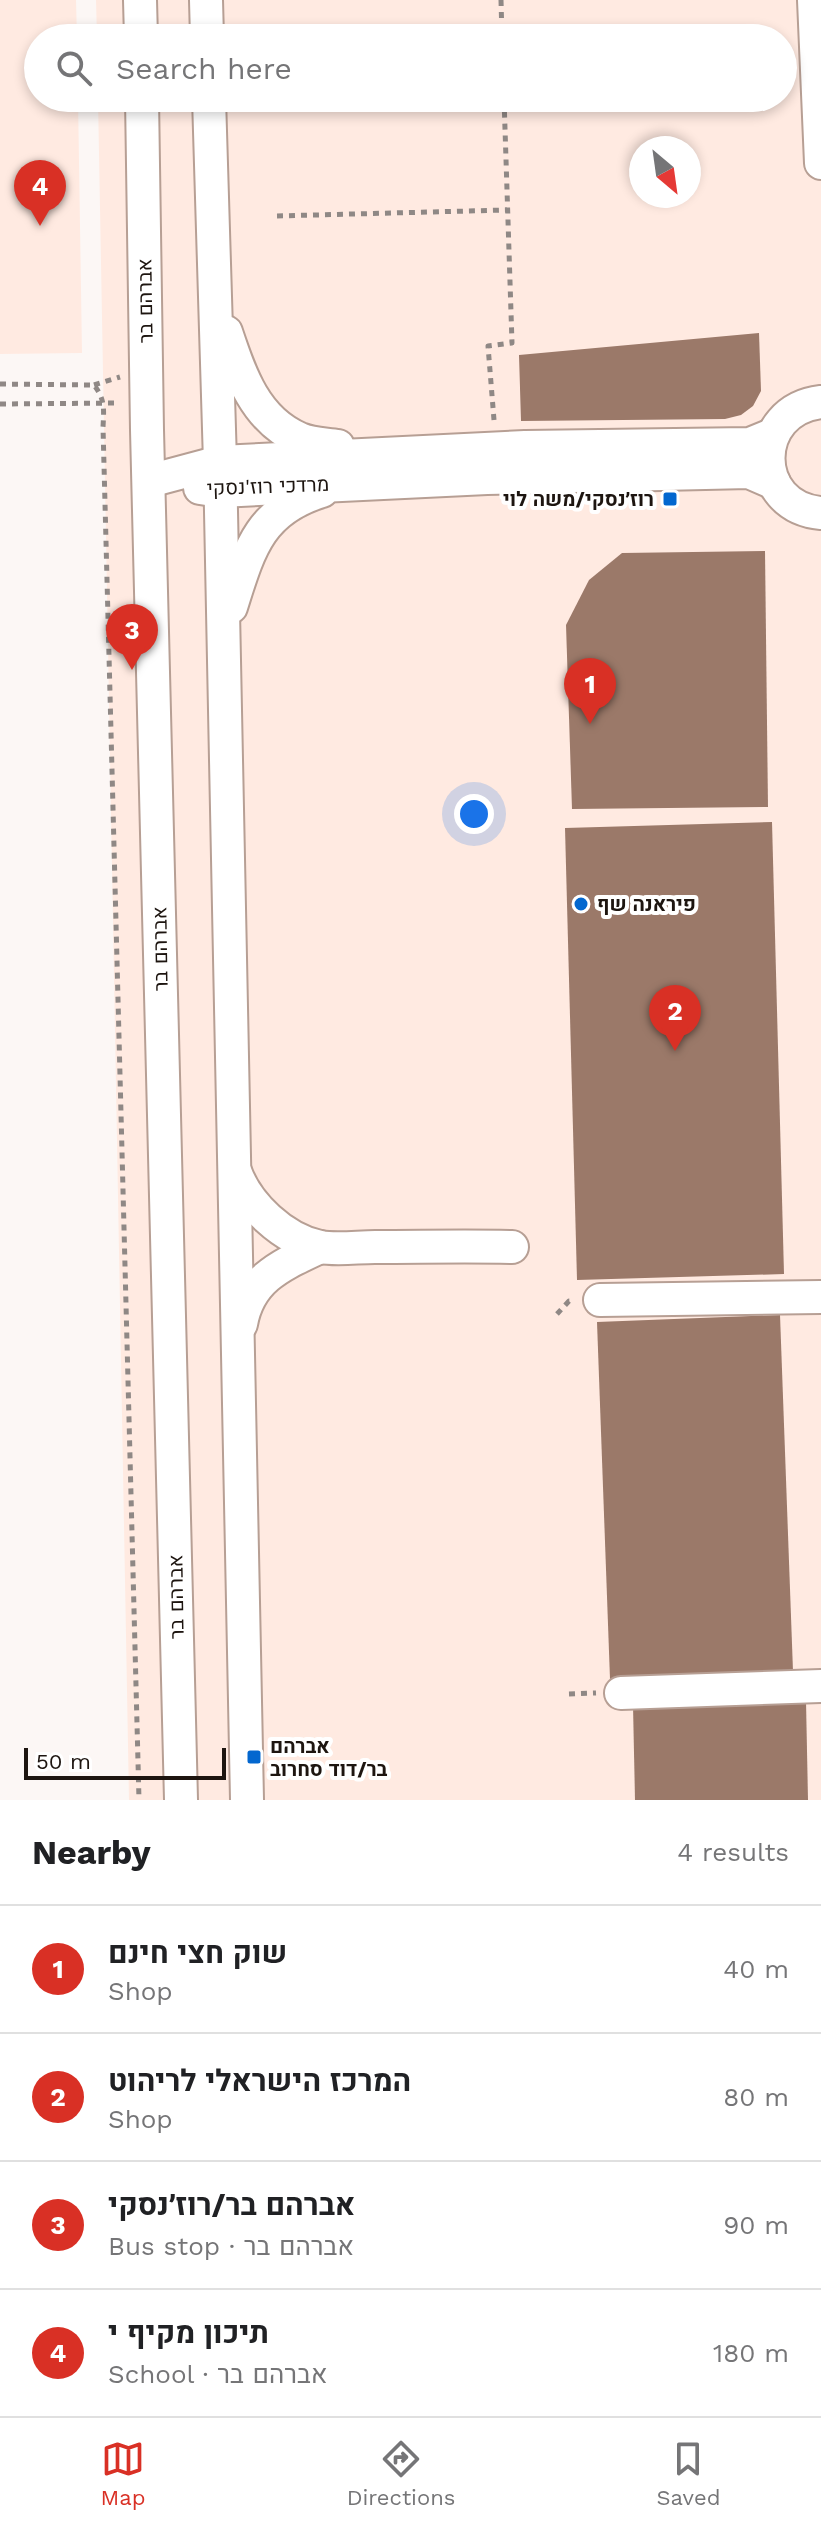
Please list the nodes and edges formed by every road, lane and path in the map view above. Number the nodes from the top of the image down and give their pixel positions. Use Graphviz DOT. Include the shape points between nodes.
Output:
graph roads {
  1 [pos="140,0"];
  2 [pos="206,0"];
  3 [pos="501,0"];
  4 [pos="814,0"];
  5 [pos="141,24"];
  6 [pos="207,24"];
  7 [pos="502,24"];
  8 [pos="142,112"];
  9 [pos="209,112"];
  10 [pos="504,112"];
  11 [pos="821,163"];
  12 [pos="507,210"];
  13 [pos="277,216"];
  14 [pos="215,295"];
  15 [pos="121,377"];
  16 [pos="0,384"];
  17 [pos="94,385"];
  18 [pos="147,402"];
  19 [pos="821,402"];
  20 [pos="104,403"];
  21 [pos="0,404"];
  22 [pos="772,435"];
  23 [pos="495,448"];
  24 [pos="388,454"];
  25 [pos="220,476"];
  26 [pos="149,481"];
  27 [pos="346,483"];
  28 [pos="774,483"];
  29 [pos="820,516"];
  30 [pos="223,633"];
  31 [pos="234,1168"];
  32 [pos="320,1247"];
  33 [pos="512,1247"];
  34 [pos="821,1297"];
  35 [pos="600,1300"];
  36 [pos="238,1343"];
  37 [pos="821,1686"];
  38 [pos="621,1693"];
  39 [pos="139,1800"];
  40 [pos="181,1800"];
  41 [pos="247,1800"];
  1 -- 5 [label="street"];
  2 -- 6 [label="street"];
  3 -- 7 [label="path"];
  4 -- 11 [label="street"];
  8 -- 18 [label="street, אברהם בר"];
  9 -- 14 [label="street"];
  10 -- 12 [label="path"];
  12 -- 13 [label="path"];
  12 -- 23 [label="path" via="512,343 488,346"];
  14 -- 24 [label="street" via="242,380 273,423 301,440"];
  14 -- 25 [label="street"];
  15 -- 17 [label="path"];
  16 -- 17 [label="path"];
  17 -- 20 [label="path"];
  18 -- 20 [label="path"];
  18 -- 26 [label="street, אברהם בר"];
  19 -- 22 [label="street" via="794,410"];
  20 -- 21 [label="path"];
  20 -- 39 [label="path"];
  22 -- 23 [label="street, מרדכי רוז'נסקי" via="750,444"];
  22 -- 28 [label="street" via="768,467"];
  23 -- 24 [label="street, מרדכי רוז'נסקי"];
  24 -- 25 [label="street, מרדכי רוז'נסקי"];
  25 -- 26 [label="street, מרדכי רוז'נסקי"];
  25 -- 27 [label="street, מרדכי רוז'נסקי"];
  25 -- 30 [label="street"];
  26 -- 40 [label="street, אברהם בר"];
  27 -- 28 [label="street, מרדכי רוז'נסקי" via="749,472"];
  27 -- 30 [label="street" via="283,508 263,527 248,551"];
  28 -- 29 [label="street" via="784,498"];
  30 -- 31 [label="street"];
  31 -- 32 [label="street" via="247,1194 272,1222"];
  31 -- 36 [label="street"];
  32 -- 33 [label="street"];
  32 -- 36 [label="street" via="275,1269 259,1285 245,1303"];
  34 -- 35 [label="street"];
  36 -- 41 [label="street"];
  37 -- 38 [label="street"];
}
